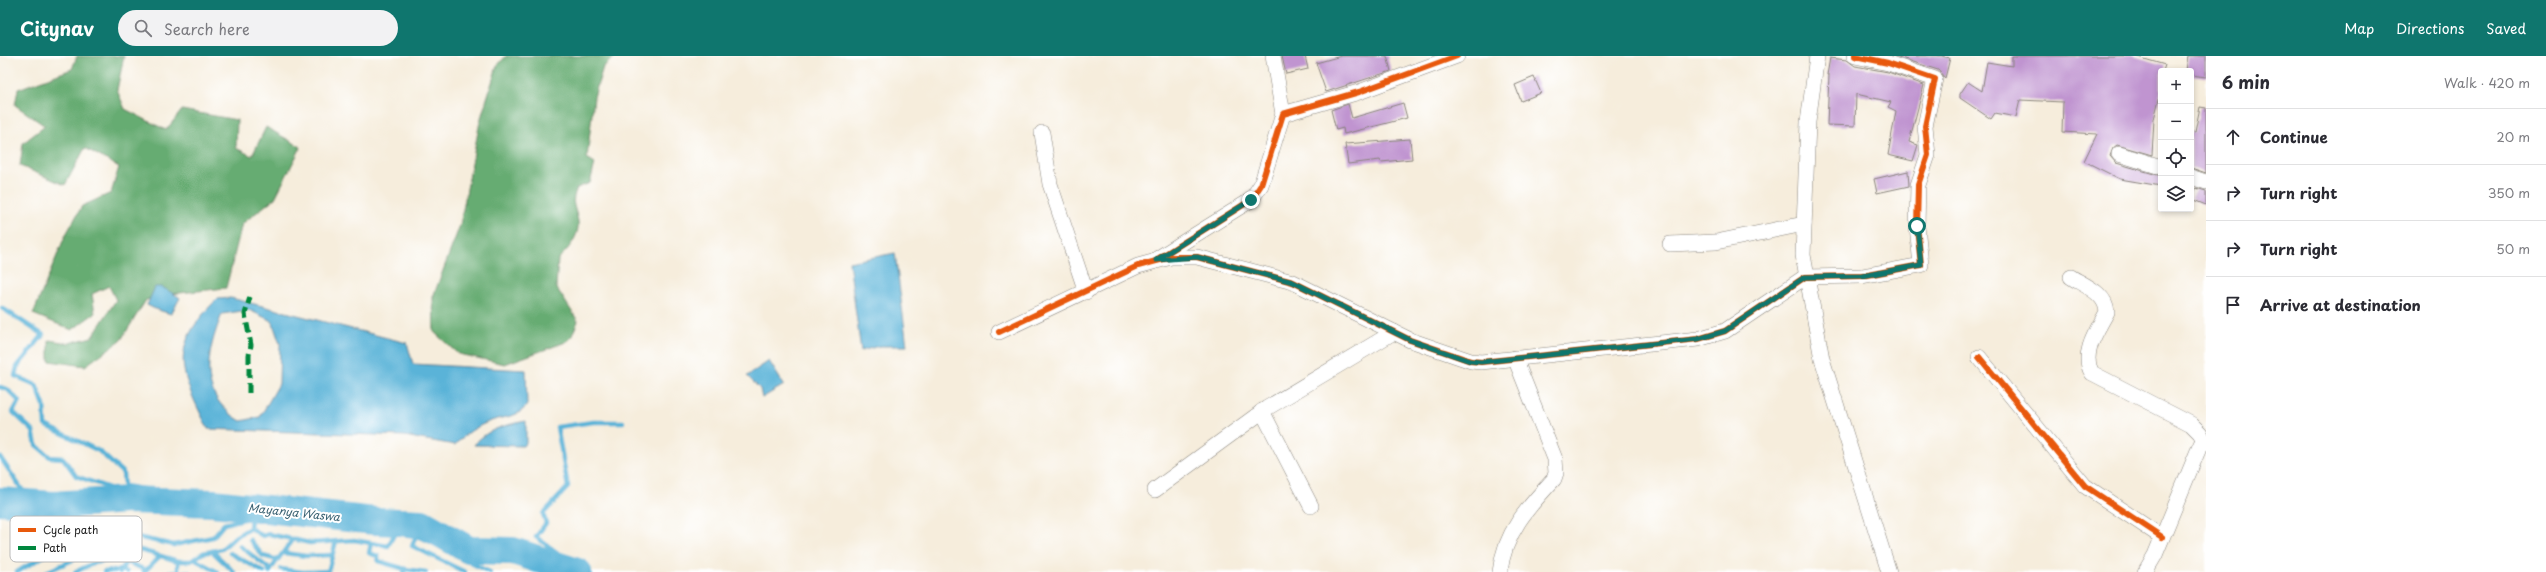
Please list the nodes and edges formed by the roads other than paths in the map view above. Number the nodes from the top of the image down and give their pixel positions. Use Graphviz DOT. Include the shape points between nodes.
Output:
graph roads {
  1 [pos="1273,56"];
  2 [pos="1457,56"];
  3 [pos="1817,56"];
  4 [pos="1855,56"];
  5 [pos="1283,114"];
  6 [pos="1042,133"];
  7 [pos="2119,154"];
  8 [pos="2158,167"];
  9 [pos="2194,178"];
  10 [pos="2206,182"];
  11 [pos="1804,224"];
  12 [pos="1670,244"];
  13 [pos="1156,260"];
  14 [pos="1805,277"];
  15 [pos="2071,277"];
  16 [pos="1086,292"];
  17 [pos="999,332"];
  18 [pos="1394,332"];
  19 [pos="1979,357"];
  20 [pos="1515,358"];
  21 [pos="1262,411"];
  22 [pos="2205,443"];
  23 [pos="1155,490"];
  24 [pos="1310,506"];
  25 [pos="2162,537"];
  26 [pos="1500,572"];
  27 [pos="1889,572"];
  28 [pos="2145,572"];
  1 -- 5 [label="street"];
  2 -- 5 [label="street" via="1359,92"];
  3 -- 11 [label="street" via="1808,122"];
  4 -- 14 [label="street" via="1888,63 1935,79 1924,126 1928,155 1918,185 1917,226 1922,261 1917,266 1862,276"];
  5 -- 13 [label="street" via="1261,185 1251,200"];
  6 -- 16 [label="street" via="1050,184"];
  7 -- 8 [label="street"];
  9 -- 10 [label="street"];
  11 -- 12 [label="street" via="1716,242"];
  11 -- 14 [label="street"];
  13 -- 16 [label="street" via="1132,268"];
  13 -- 18 [label="street" via="1197,257 1293,282"];
  14 -- 20 [label="street" via="1725,331 1698,339"];
  14 -- 27 [label="street" via="1822,359"];
  15 -- 22 [label="street" via="2102,298 2106,307 2107,312 2088,357 2088,367 2092,373 2191,424"];
  16 -- 17 [label="street"];
  18 -- 20 [label="street" via="1470,361"];
  18 -- 21 [label="street"];
  19 -- 25 [label="street" via="2085,486"];
  20 -- 26 [label="street" via="1555,459 1556,473 1526,509 1508,538"];
  21 -- 23 [label="street"];
  21 -- 24 [label="street"];
  22 -- 25 [label="street" via="2201,444 2197,452"];
  25 -- 28 [label="street"];
}
